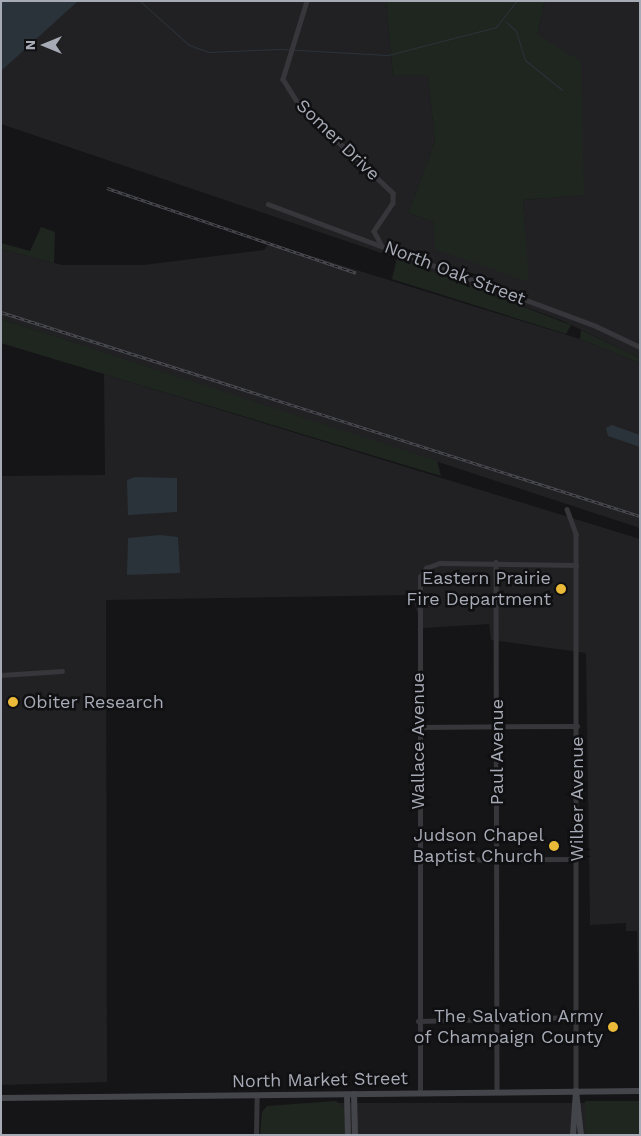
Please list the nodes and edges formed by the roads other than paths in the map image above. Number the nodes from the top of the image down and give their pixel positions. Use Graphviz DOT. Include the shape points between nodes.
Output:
graph roads {
  1 [pos="307,1"];
  2 [pos="268,204"];
  3 [pos="381,244"];
  4 [pos="640,347"];
  5 [pos="567,509"];
  6 [pos="496,562"];
  7 [pos="576,565"];
  8 [pos="62,671"];
  9 [pos="1,675"];
  10 [pos="577,726"];
  11 [pos="418,727"];
  12 [pos="497,728"];
  13 [pos="577,859"];
  14 [pos="418,860"];
  15 [pos="497,860"];
  16 [pos="577,1017"];
  17 [pos="496,1020"];
  18 [pos="418,1021"];
  19 [pos="576,1091"];
  20 [pos="640,1091"];
  21 [pos="497,1092"];
  22 [pos="420,1093"];
  23 [pos="347,1094"];
  24 [pos="354,1094"];
  25 [pos="257,1096"];
  26 [pos="1,1098"];
  27 [pos="256,1135"];
  28 [pos="348,1135"];
  29 [pos="355,1135"];
  30 [pos="573,1135"];
  31 [pos="581,1135"];
  1 -- 3 [label="street, Somer Drive" via="283,79 299,105 393,193 393,203 374,231"];
  2 -- 3 [label="street, North Oak Street"];
  3 -- 4 [label="street, North Oak Street"];
  5 -- 7 [label="street, Wilber Avenue" via="576,526"];
  6 -- 7 [label="street"];
  6 -- 11 [label="street, Wallace Avenue" via="440,563 423,570 418,584"];
  6 -- 12 [label="street, Paul Avenue"];
  7 -- 10 [label="street, Wilber Avenue"];
  8 -- 9 [label="street"];
  10 -- 12 [label="street"];
  10 -- 13 [label="street, Wilber Avenue"];
  11 -- 12 [label="street"];
  11 -- 14 [label="street, Wallace Avenue"];
  12 -- 15 [label="street, Paul Avenue"];
  13 -- 15 [label="street"];
  13 -- 16 [label="street, Wilber Avenue"];
  14 -- 15 [label="street"];
  14 -- 18 [label="street, Wallace Avenue"];
  15 -- 17 [label="street, Paul Avenue"];
  16 -- 17 [label="street"];
  16 -- 19 [label="street, Wilber Avenue"];
  17 -- 18 [label="street"];
  17 -- 21 [label="street, Paul Avenue"];
  18 -- 22 [label="street, Wallace Avenue"];
  19 -- 20 [label="main road, North Market Street"];
  19 -- 21 [label="main road, North Market Street"];
  19 -- 30 [label="main road"];
  19 -- 31 [label="main road"];
  21 -- 22 [label="main road, North Market Street"];
  22 -- 24 [label="main road, North Market Street"];
  23 -- 24 [label="main road, North Market Street"];
  23 -- 25 [label="main road, North Market Street"];
  23 -- 28 [label="main road"];
  24 -- 29 [label="main road"];
  25 -- 26 [label="main road, North Market Street"];
  25 -- 27 [label="street"];
}
